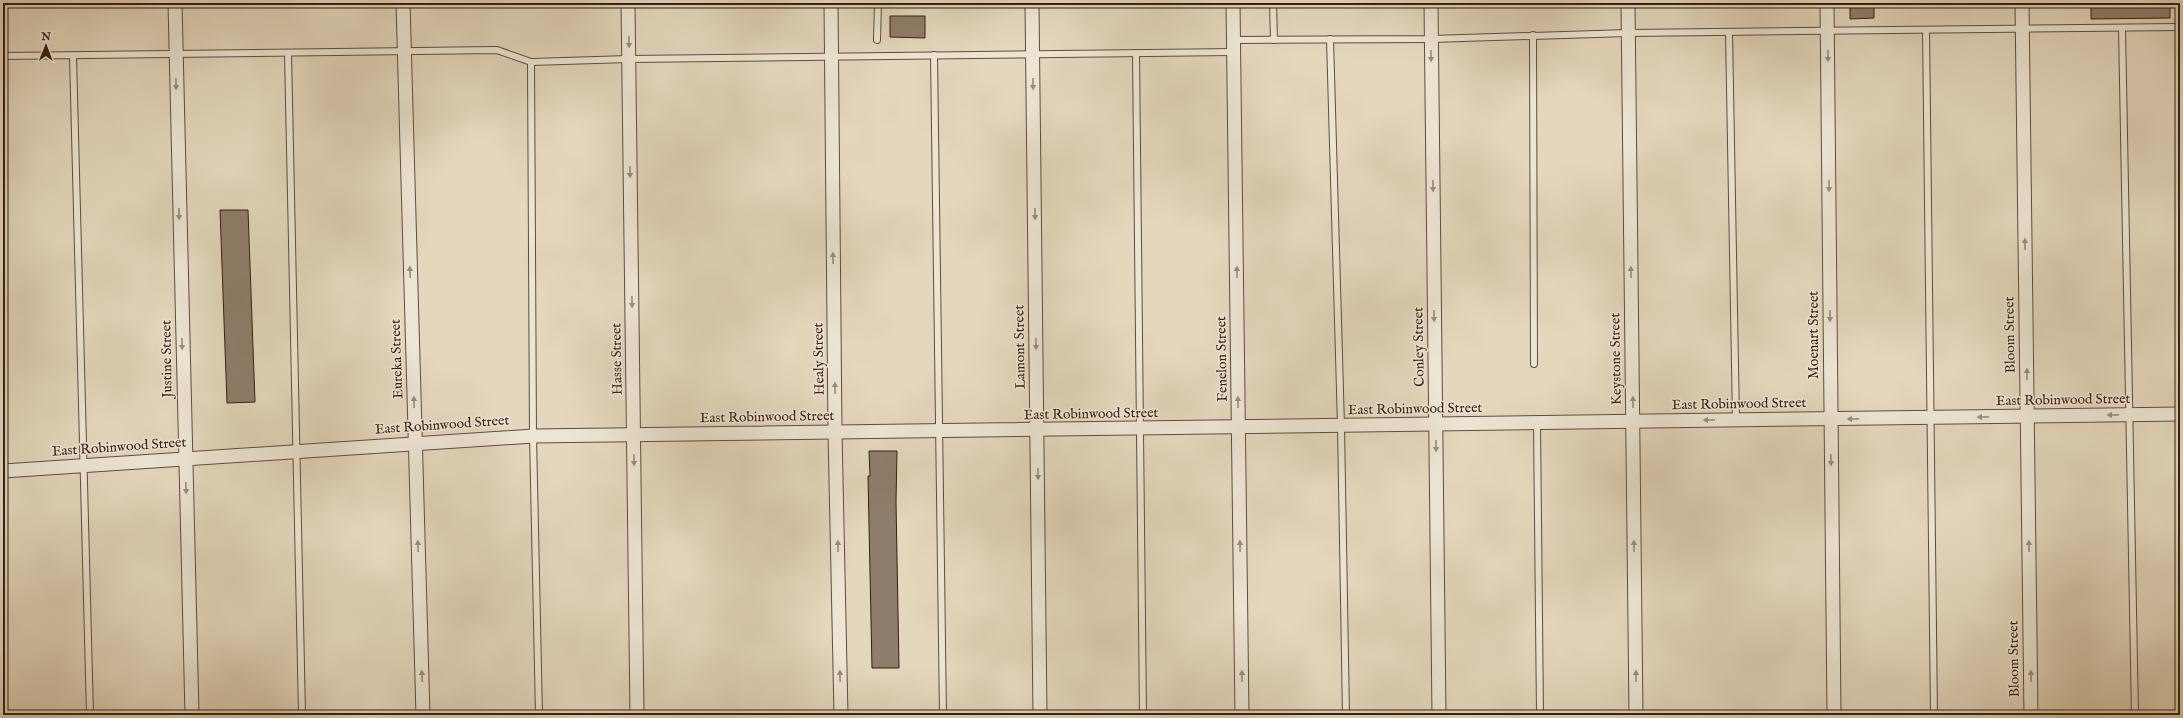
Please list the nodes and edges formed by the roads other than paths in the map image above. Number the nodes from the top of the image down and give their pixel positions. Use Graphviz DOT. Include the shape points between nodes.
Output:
graph roads {
  1 [pos="175,3"];
  2 [pos="403,3"];
  3 [pos="628,3"];
  4 [pos="831,3"];
  5 [pos="878,3"];
  6 [pos="1032,3"];
  7 [pos="1233,3"];
  8 [pos="1273,3"];
  9 [pos="1431,3"];
  10 [pos="1628,3"];
  11 [pos="1827,3"];
  12 [pos="2022,3"];
  13 [pos="2122,28"];
  14 [pos="2180,28"];
  15 [pos="2022,29"];
  16 [pos="1926,30"];
  17 [pos="1827,31"];
  18 [pos="1729,32"];
  19 [pos="1628,33"];
  20 [pos="1533,35"];
  21 [pos="1330,39"];
  22 [pos="1431,39"];
  23 [pos="877,40"];
  24 [pos="1274,40"];
  25 [pos="1234,46"];
  26 [pos="404,51"];
  27 [pos="288,53"];
  28 [pos="1136,53"];
  29 [pos="1033,54"];
  30 [pos="934,55"];
  31 [pos="3,56"];
  32 [pos="73,56"];
  33 [pos="176,56"];
  34 [pos="831,56"];
  35 [pos="629,59"];
  36 [pos="530,62"];
  37 [pos="1534,364"];
  38 [pos="2180,414"];
  39 [pos="2130,415"];
  40 [pos="2028,416"];
  41 [pos="1931,418"];
  42 [pos="1830,419"];
  43 [pos="1736,420"];
  44 [pos="1633,421"];
  45 [pos="1537,423"];
  46 [pos="1436,424"];
  47 [pos="1341,426"];
  48 [pos="1239,428"];
  49 [pos="1140,429"];
  50 [pos="1037,430"];
  51 [pos="939,431"];
  52 [pos="835,432"];
  53 [pos="634,435"];
  54 [pos="534,436"];
  55 [pos="415,443"];
  56 [pos="296,451"];
  57 [pos="185,458"];
  58 [pos="85,465"];
  59 [pos="3,471"];
  60 [pos="90,715"];
  61 [pos="192,715"];
  62 [pos="302,715"];
  63 [pos="423,715"];
  64 [pos="539,715"];
  65 [pos="638,715"];
  66 [pos="841,715"];
  67 [pos="943,715"];
  68 [pos="1040,715"];
  69 [pos="1143,715"];
  70 [pos="1242,715"];
  71 [pos="1346,715"];
  72 [pos="1439,715"];
  73 [pos="1540,715"];
  74 [pos="1636,715"];
  75 [pos="1834,715"];
  76 [pos="1934,715"];
  77 [pos="2031,715"];
  78 [pos="2135,715"];
  1 -- 33 [label="street, Justine Street"];
  2 -- 26 [label="street, Eureka Street"];
  3 -- 35 [label="street, Hasse Street, one-way"];
  4 -- 34 [label="street, Healy Street"];
  5 -- 23 [label="lane"];
  6 -- 29 [label="street, Lamont Street"];
  7 -- 25 [label="street, Fenelon Street"];
  8 -- 24 [label="lane"];
  9 -- 22 [label="street, Conley Street"];
  10 -- 19 [label="street, Keystone Street"];
  11 -- 17 [label="street, Moenart Street"];
  12 -- 15 [label="street, Bloom Street"];
  13 -- 14 [label="lane"];
  13 -- 15 [label="lane"];
  13 -- 39 [label="lane"];
  15 -- 16 [label="lane"];
  40 -- 15 [label="street, Bloom Street, one-way"];
  16 -- 17 [label="lane"];
  16 -- 41 [label="lane"];
  17 -- 18 [label="lane"];
  17 -- 42 [label="street, Moenart Street, one-way"];
  18 -- 19 [label="lane"];
  18 -- 43 [label="lane"];
  19 -- 20 [label="lane"];
  44 -- 19 [label="street, Keystone Street, one-way"];
  20 -- 22 [label="lane"];
  20 -- 37 [label="lane"];
  21 -- 22 [label="lane"];
  21 -- 24 [label="lane"];
  21 -- 47 [label="lane"];
  22 -- 46 [label="street, Conley Street, one-way"];
  24 -- 25 [label="lane"];
  25 -- 28 [label="lane"];
  48 -- 25 [label="street, Fenelon Street, one-way"];
  26 -- 27 [label="lane"];
  26 -- 36 [label="lane" via="497,50"];
  55 -- 26 [label="street, Eureka Street, one-way"];
  27 -- 33 [label="lane"];
  27 -- 56 [label="lane"];
  28 -- 29 [label="lane"];
  28 -- 49 [label="lane"];
  29 -- 30 [label="lane"];
  29 -- 50 [label="street, Lamont Street, one-way"];
  30 -- 34 [label="lane"];
  30 -- 51 [label="lane"];
  31 -- 32 [label="lane"];
  32 -- 33 [label="lane"];
  32 -- 58 [label="lane"];
  33 -- 57 [label="street, Justine Street, one-way"];
  34 -- 35 [label="lane"];
  52 -- 34 [label="street, Healy Street, one-way"];
  35 -- 36 [label="lane"];
  35 -- 53 [label="street, Hasse Street, one-way"];
  36 -- 54 [label="lane"];
  38 -- 39 [label="street, East Robinwood Street"];
  39 -- 40 [label="street, East Robinwood Street, one-way"];
  39 -- 78 [label="lane"];
  40 -- 41 [label="street, East Robinwood Street, one-way"];
  77 -- 40 [label="street, Bloom Street, one-way"];
  41 -- 42 [label="street, East Robinwood Street, one-way"];
  41 -- 76 [label="lane"];
  42 -- 43 [label="street, East Robinwood Street"];
  42 -- 75 [label="street, Moenart Street, one-way"];
  43 -- 44 [label="street, East Robinwood Street, one-way"];
  44 -- 45 [label="street, East Robinwood Street"];
  74 -- 44 [label="street, Keystone Street, one-way"];
  45 -- 46 [label="street, East Robinwood Street"];
  45 -- 73 [label="lane"];
  46 -- 47 [label="street, East Robinwood Street"];
  46 -- 72 [label="street, Conley Street, one-way"];
  47 -- 48 [label="street, East Robinwood Street"];
  47 -- 71 [label="lane"];
  48 -- 49 [label="street, East Robinwood Street"];
  70 -- 48 [label="street, Fenelon Street, one-way"];
  49 -- 50 [label="street, East Robinwood Street"];
  49 -- 69 [label="lane"];
  50 -- 51 [label="street, East Robinwood Street"];
  50 -- 68 [label="street, Lamont Street, one-way"];
  51 -- 52 [label="street, East Robinwood Street"];
  51 -- 67 [label="lane"];
  52 -- 53 [label="street, East Robinwood Street"];
  66 -- 52 [label="street, Healy Street, one-way"];
  53 -- 54 [label="street, East Robinwood Street"];
  53 -- 65 [label="street, Hasse Street, one-way"];
  54 -- 55 [label="street, East Robinwood Street"];
  54 -- 64 [label="lane"];
  55 -- 56 [label="street, East Robinwood Street"];
  63 -- 55 [label="street, Eureka Street, one-way"];
  56 -- 57 [label="street, East Robinwood Street"];
  56 -- 62 [label="lane"];
  57 -- 58 [label="street, East Robinwood Street"];
  57 -- 61 [label="street, Justine Street, one-way"];
  58 -- 59 [label="street, East Robinwood Street"];
  58 -- 60 [label="lane"];
}
